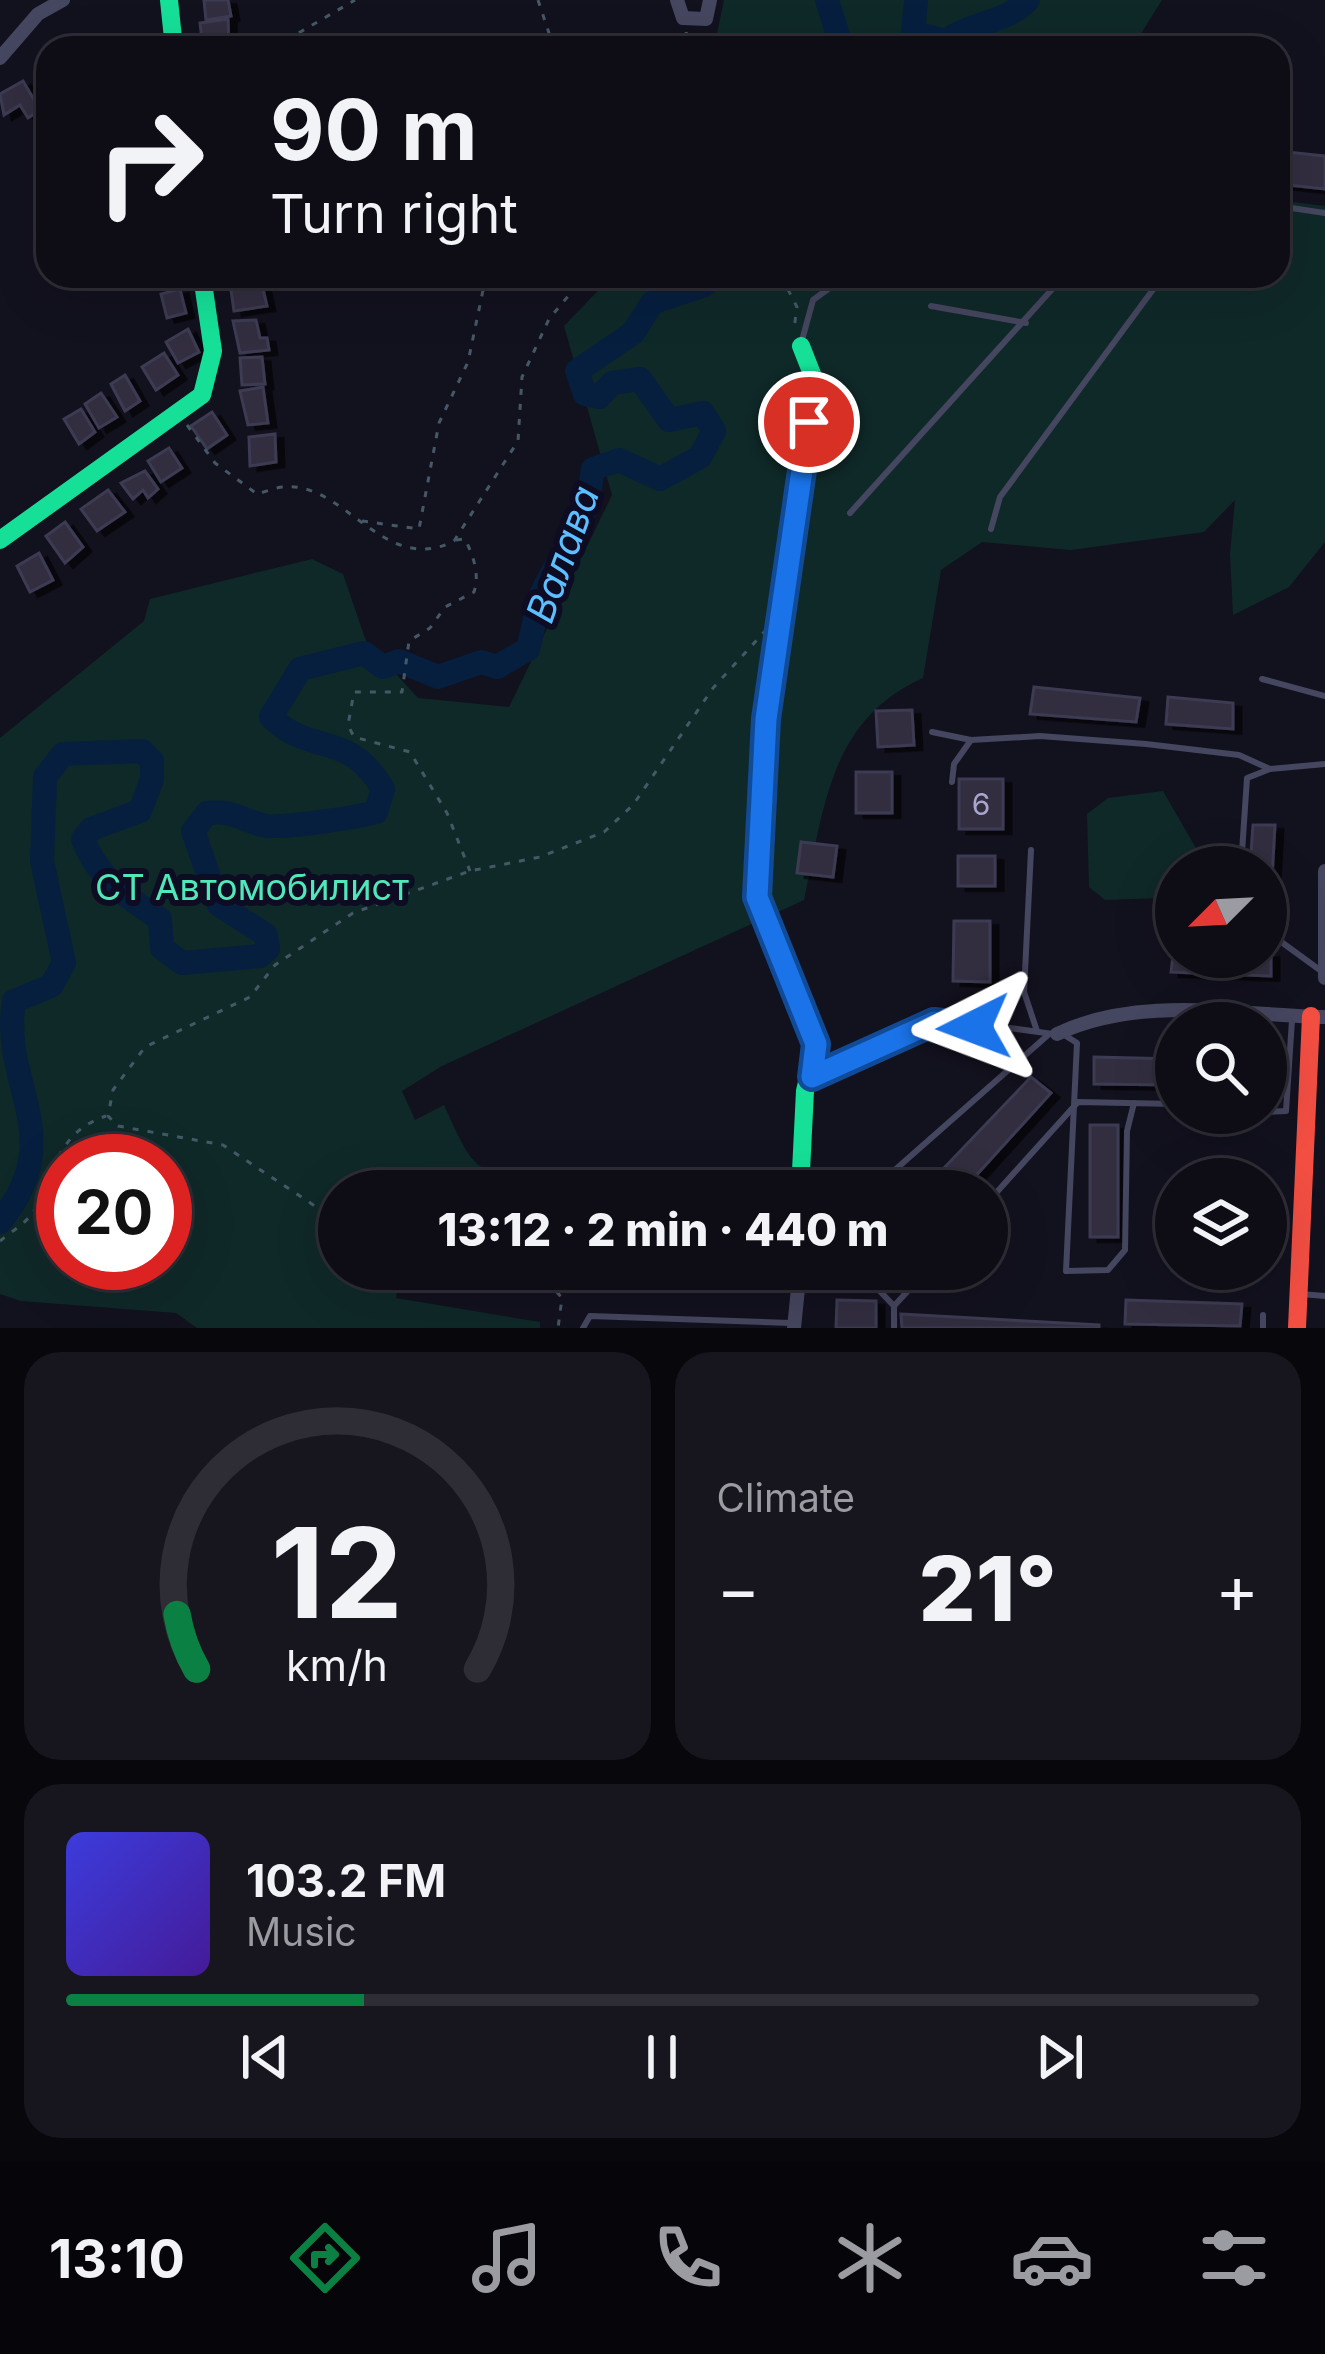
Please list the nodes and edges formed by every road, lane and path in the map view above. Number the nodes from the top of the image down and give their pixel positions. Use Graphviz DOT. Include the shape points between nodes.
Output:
graph roads {
  1 [pos="63,0"];
  2 [pos="169,0"];
  3 [pos="355,0"];
  4 [pos="538,0"];
  5 [pos="677,0"];
  6 [pos="710,0"];
  7 [pos="683,19"];
  8 [pos="173,36"];
  9 [pos="294,36"];
  10 [pos="550,36"];
  11 [pos="687,36"];
  12 [pos="0,58"];
  13 [pos="1290,208"];
  14 [pos="1325,213"];
  15 [pos="204,288"];
  16 [pos="483,288"];
  17 [pos="575,288"];
  18 [pos="787,288"];
  19 [pos="830,288"];
  20 [pos="1054,288"];
  21 [pos="1154,288"];
  22 [pos="931,306"];
  23 [pos="1026,323"];
  24 [pos="801,346"];
  25 [pos="182,412"];
  26 [pos="850,514"];
  27 [pos="360,521"];
  28 [pos="992,529"];
  29 [pos="0,540"];
  30 [pos="454,541"];
  31 [pos="772,622"];
  32 [pos="1262,679"];
  33 [pos="1325,696"];
  34 [pos="932,732"];
  35 [pos="971,740"];
  36 [pos="1325,764"];
  37 [pos="1270,769"];
  38 [pos="952,782"];
  39 [pos="1242,846"];
  40 [pos="1031,850"];
  41 [pos="470,871"];
  42 [pos="1325,871"];
  43 [pos="1287,946"];
  44 [pos="1325,976"];
  45 [pos="1310,1016"];
  46 [pos="1049,1034"];
  47 [pos="812,1077"];
  48 [pos="1078,1102"];
  49 [pos="1134,1103"];
  50 [pos="1155,1104"];
  51 [pos="1287,1107"];
  52 [pos="108,1116"];
  53 [pos="800,1170"];
  54 [pos="895,1170"];
  55 [pos="1008,1180"];
  56 [pos="318,1208"];
  57 [pos="0,1240"];
  58 [pos="555,1290"];
  59 [pos="798,1290"];
  60 [pos="879,1290"];
  61 [pos="909,1290"];
  62 [pos="1298,1294"];
  63 [pos="1325,1296"];
  64 [pos="894,1306"];
  65 [pos="1263,1315"];
  66 [pos="794,1325"];
  67 [pos="557,1328"];
  68 [pos="583,1328"];
  69 [pos="894,1328"];
  70 [pos="1263,1328"];
  71 [pos="1298,1328"];
  1 -- 12 [label="street" via="38,14"];
  2 -- 8 [label="street"];
  3 -- 9 [label="path"];
  4 -- 10 [label="path"];
  5 -- 7 [label="street"];
  6 -- 7 [label="street" via="706,19"];
  7 -- 11 [label="path"];
  13 -- 14 [label="lane"];
  15 -- 25 [label="street" via="212,376"];
  16 -- 27 [label="path" via="468,362 439,423 419,529"];
  17 -- 30 [label="path" via="549,319 522,377 518,441"];
  18 -- 24 [label="path"];
  19 -- 24 [label="lane" via="813,300"];
  20 -- 23 [label="lane"];
  21 -- 28 [label="lane" via="1000,497"];
  22 -- 23 [label="lane"];
  23 -- 26 [label="lane"];
  24 -- 47 [label="street" via="814,379 766,719 757,897 816,1044"];
  25 -- 27 [label="path" via="202,451 257,494 286,486"];
  25 -- 29 [label="street"];
  27 -- 30 [label="path" via="417,551"];
  30 -- 41 [label="path" via="465,538 469,547 474,592 409,640 402,692 354,692 348,725 354,737 410,752"];
  31 -- 41 [label="path" via="604,832 540,857"];
  32 -- 33 [label="lane"];
  34 -- 35 [label="lane"];
  35 -- 37 [label="lane" via="1147,744 1239,754"];
  35 -- 38 [label="lane"];
  36 -- 37 [label="lane"];
  37 -- 39 [label="lane" via="1247,778"];
  40 -- 46 [label="lane" via="1024,992 1031,1023"];
  41 -- 52 [label="path" via="353,913 275,965 250,997 158,1036 113,1090"];
  42 -- 44 [label="street"];
  43 -- 44 [label="lane"];
  45 -- 46 [label="street" via="1131,1010"];
  45 -- 51 [label="lane"];
  45 -- 62 [label="street"];
  46 -- 47 [label="lane" via="945,1019"];
  46 -- 48 [label="lane" via="1077,1043"];
  46 -- 54 [label="lane"];
  47 -- 53 [label="street"];
  48 -- 49 [label="lane"];
  48 -- 49 [label="lane" via="1066,1271 1108,1270 1125,1250"];
  48 -- 55 [label="lane"];
  49 -- 50 [label="lane"];
  52 -- 56 [label="path" via="133,1132 223,1145"];
  52 -- 57 [label="path" via="80,1128 62,1148 36,1210"];
  58 -- 67 [label="path" via="562,1298"];
  59 -- 66 [label="street"];
  60 -- 64 [label="lane"];
  61 -- 64 [label="lane"];
  62 -- 63 [label="lane"];
  62 -- 71 [label="street"];
  64 -- 69 [label="lane"];
  65 -- 70 [label="lane"];
  66 -- 68 [label="lane" via="590,1316"];
}
